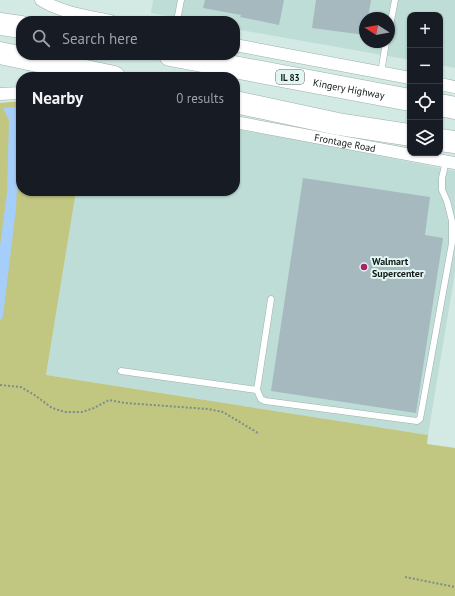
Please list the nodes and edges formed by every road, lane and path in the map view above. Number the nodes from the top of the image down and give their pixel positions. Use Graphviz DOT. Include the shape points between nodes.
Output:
graph roads {
  1 [pos="41,0"];
  2 [pos="181,0"];
  3 [pos="395,0"];
  4 [pos="393,12"];
  5 [pos="88,16"];
  6 [pos="178,16"];
  7 [pos="0,24"];
  8 [pos="16,26"];
  9 [pos="240,46"];
  10 [pos="385,48"];
  11 [pos="0,53"];
  12 [pos="16,56"];
  13 [pos="33,60"];
  14 [pos="197,60"];
  15 [pos="90,72"];
  16 [pos="382,73"];
  17 [pos="407,77"];
  18 [pos="443,85"];
  19 [pos="455,87"];
  20 [pos="16,93"];
  21 [pos="0,94"];
  22 [pos="407,99"];
  23 [pos="240,103"];
  24 [pos="443,106"];
  25 [pos="455,108"];
  26 [pos="240,123"];
  27 [pos="407,135"];
  28 [pos="443,144"];
  29 [pos="452,156"];
  30 [pos="271,299"];
  31 [pos="121,371"];
  32 [pos="0,385"];
  33 [pos="257,390"];
  34 [pos="258,433"];
  35 [pos="405,577"];
  36 [pos="455,587"];
  1 -- 5 [label="street" via="64,11"];
  2 -- 6 [label="lane"];
  3 -- 4 [label="lane"];
  7 -- 8 [label="highway"];
  9 -- 16 [label="street"];
  10 -- 16 [label="lane"];
  11 -- 12 [label="highway"];
  13 -- 15 [label="highway"];
  14 -- 22 [label="highway, Kingery Highway / IL 83"];
  16 -- 17 [label="street"];
  18 -- 19 [label="street"];
  20 -- 21 [label="street"];
  23 -- 27 [label="highway" via="338,124"];
  24 -- 25 [label="highway"];
  26 -- 29 [label="street, Frontage Road"];
  28 -- 29 [label="highway"];
  29 -- 33 [label="lane" via="442,178 442,190 452,221 452,243 420,419 417,421 265,401 261,399"];
  30 -- 33 [label="lane"];
  31 -- 33 [label="lane"];
  32 -- 34 [label="path" via="20,387 52,408 65,412 82,412 109,400 208,409 223,412"];
  35 -- 36 [label="path"];
}
